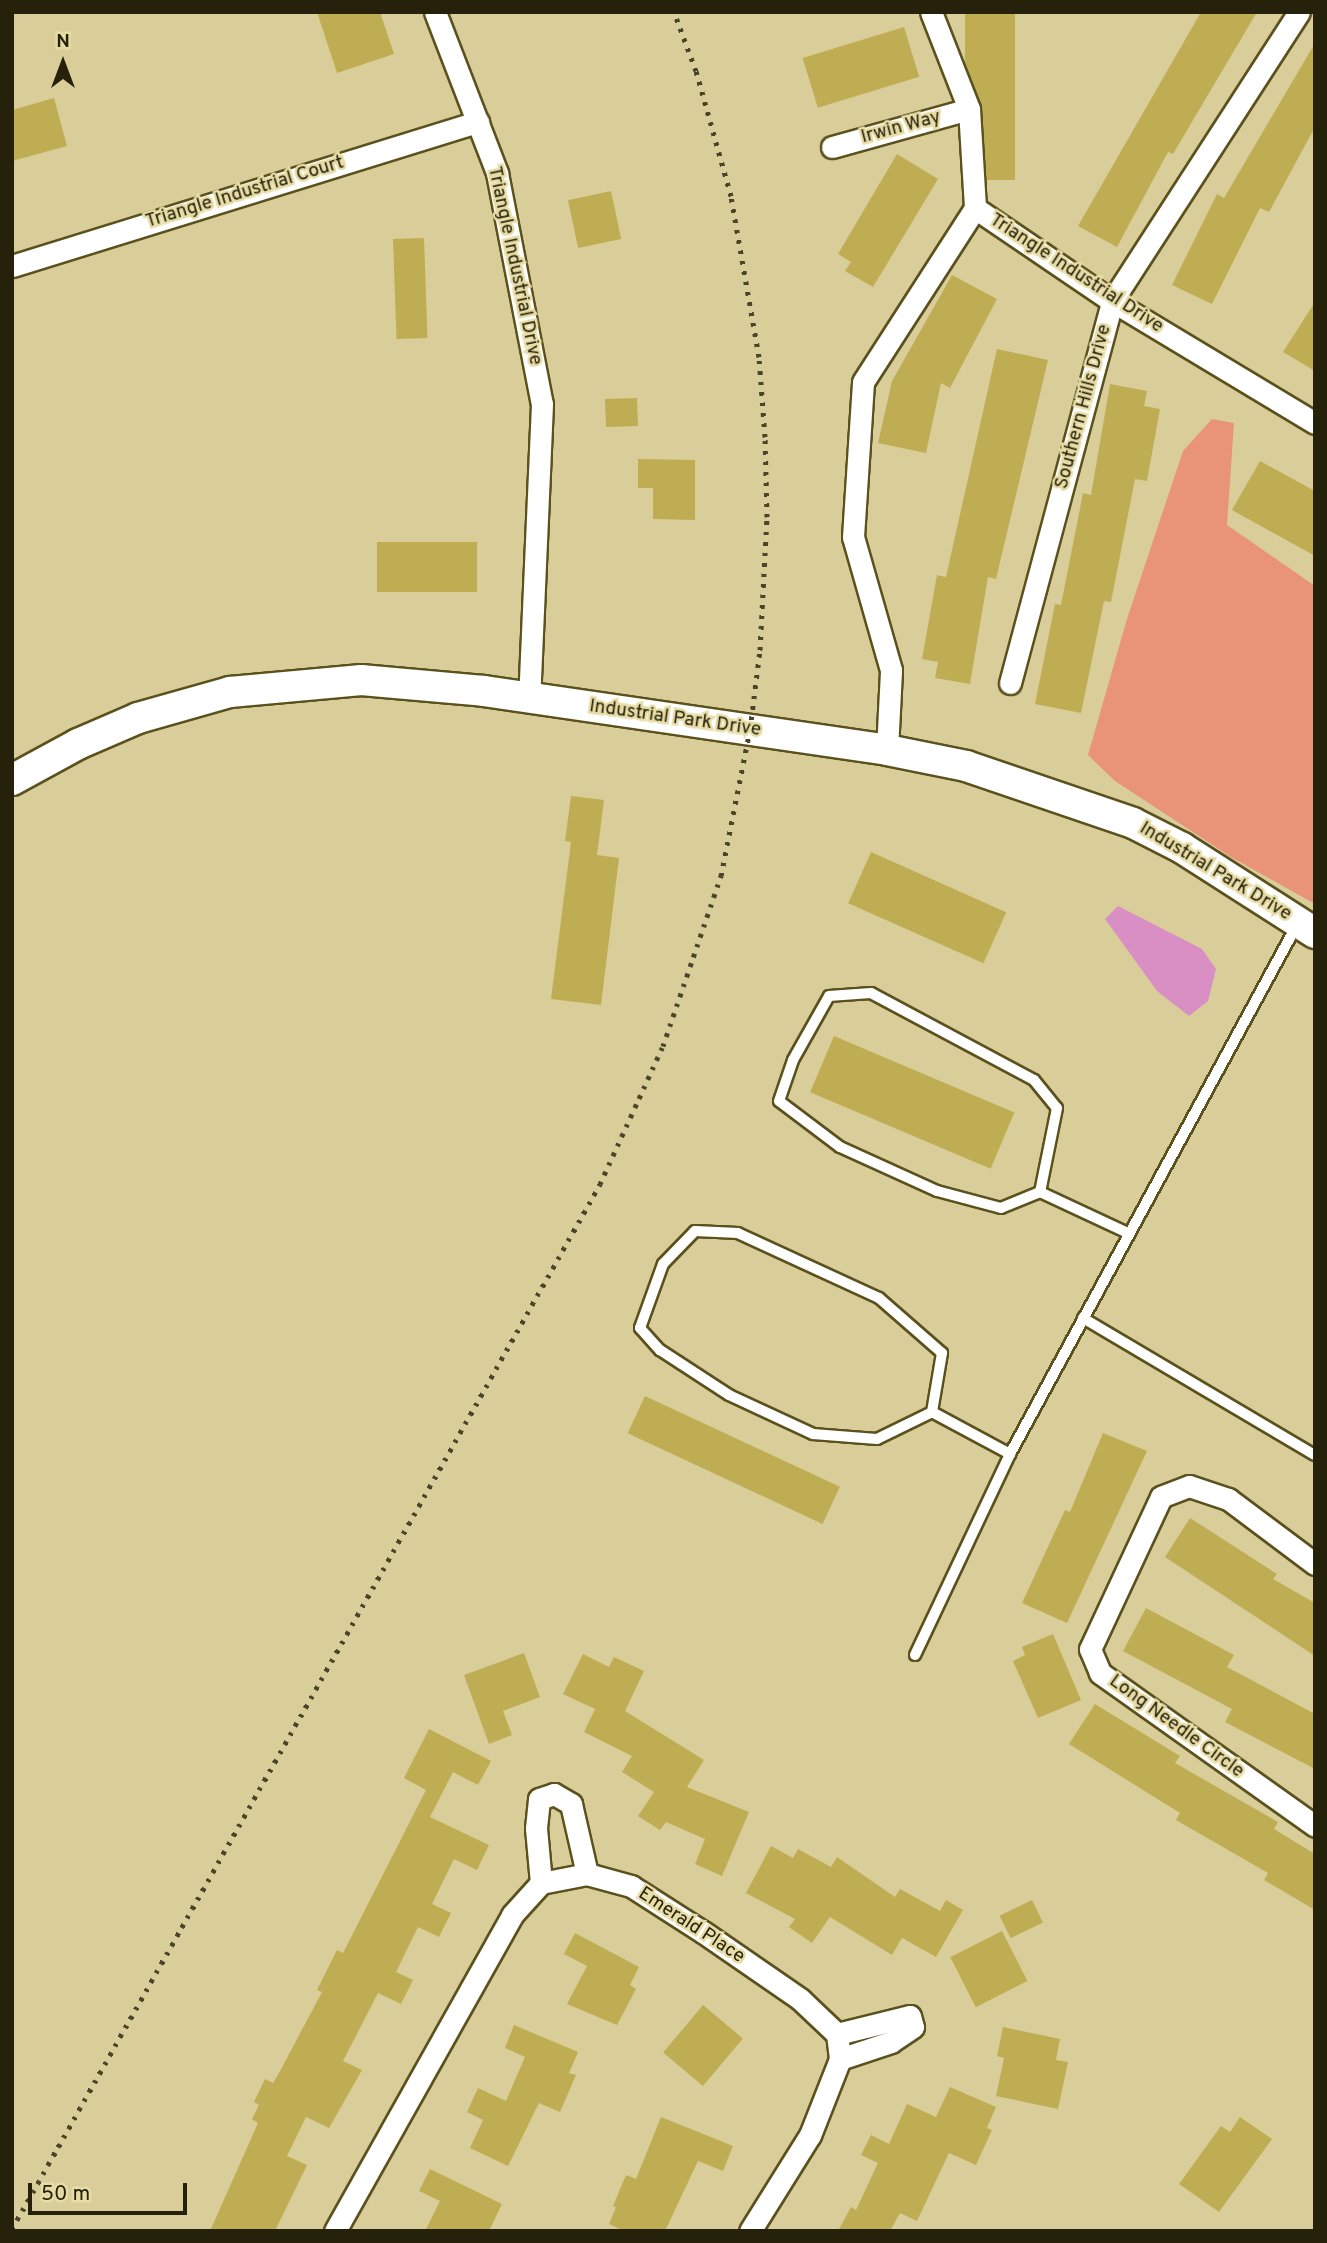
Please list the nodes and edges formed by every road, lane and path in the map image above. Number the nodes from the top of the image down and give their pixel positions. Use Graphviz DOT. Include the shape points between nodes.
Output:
graph roads {
  1 [pos="435,12"];
  2 [pos="930,12"];
  3 [pos="1299,12"];
  4 [pos="969,109"];
  5 [pos="478,122"];
  6 [pos="832,147"];
  7 [pos="975,208"];
  8 [pos="12,266"];
  9 [pos="1112,301"];
  10 [pos="1315,423"];
  11 [pos="1010,683"];
  12 [pos="529,697"];
  13 [pos="887,750"];
  14 [pos="12,780"];
  15 [pos="1307,928"];
  16 [pos="1040,1192"];
  17 [pos="1128,1233"];
  18 [pos="1083,1318"];
  19 [pos="932,1412"];
  20 [pos="1010,1454"];
  21 [pos="1315,1455"];
  22 [pos="1315,1564"];
  23 [pos="915,1655"];
  24 [pos="1315,1826"];
  25 [pos="587,1874"];
  26 [pos="541,1883"];
  27 [pos="837,2034"];
  28 [pos="840,2059"];
  29 [pos="335,2231"];
  30 [pos="750,2231"];
  1 -- 5 [label="street, Triangle Industrial Drive"];
  2 -- 4 [label="street"];
  3 -- 9 [label="street, Southern Hills Drive"];
  4 -- 6 [label="street, Irwin Way"];
  4 -- 7 [label="street"];
  5 -- 8 [label="street, Triangle Industrial Court"];
  5 -- 12 [label="street, Triangle Industrial Drive" via="497,173 542,404"];
  7 -- 9 [label="street, Triangle Industrial Drive"];
  7 -- 13 [label="street, Triangle Industrial Drive" via="863,382 853,537 891,670"];
  9 -- 10 [label="street, Triangle Industrial Drive"];
  9 -- 11 [label="street, Southern Hills Drive"];
  12 -- 13 [label="street, Industrial Park Drive"];
  12 -- 14 [label="street, Industrial Park Drive" via="361,680 230,692 138,718"];
  13 -- 15 [label="street, Industrial Park Drive" via="1036,787 1133,823 1182,848"];
  15 -- 17 [label="lane"];
  16 -- 16 [label="lane" via="1057,1108 1034,1080 871,993 829,996 793,1060 779,1101 840,1147 937,1191 1001,1208"];
  16 -- 17 [label="lane"];
  17 -- 18 [label="lane"];
  18 -- 20 [label="lane"];
  18 -- 21 [label="lane"];
  19 -- 19 [label="lane" via="877,1438 813,1434 729,1395 660,1350 640,1328 663,1264 695,1231 738,1233 879,1298 942,1353"];
  19 -- 20 [label="lane"];
  20 -- 23 [label="lane"];
  22 -- 24 [label="street, Long Needle Circle" via="1228,1499 1189,1486 1161,1497 1090,1648 1100,1673"];
  25 -- 26 [label="street, Emerald Place"];
  25 -- 26 [label="street" via="571,1804 554,1794 539,1799 536,1828"];
  25 -- 27 [label="street, Emerald Place" via="631,1886 703,1932 800,1999"];
  26 -- 29 [label="street" via="512,1915"];
  27 -- 28 [label="street"];
  27 -- 28 [label="street" via="910,2016 914,2027 891,2042"];
  28 -- 30 [label="street" via="810,2135"];
}
